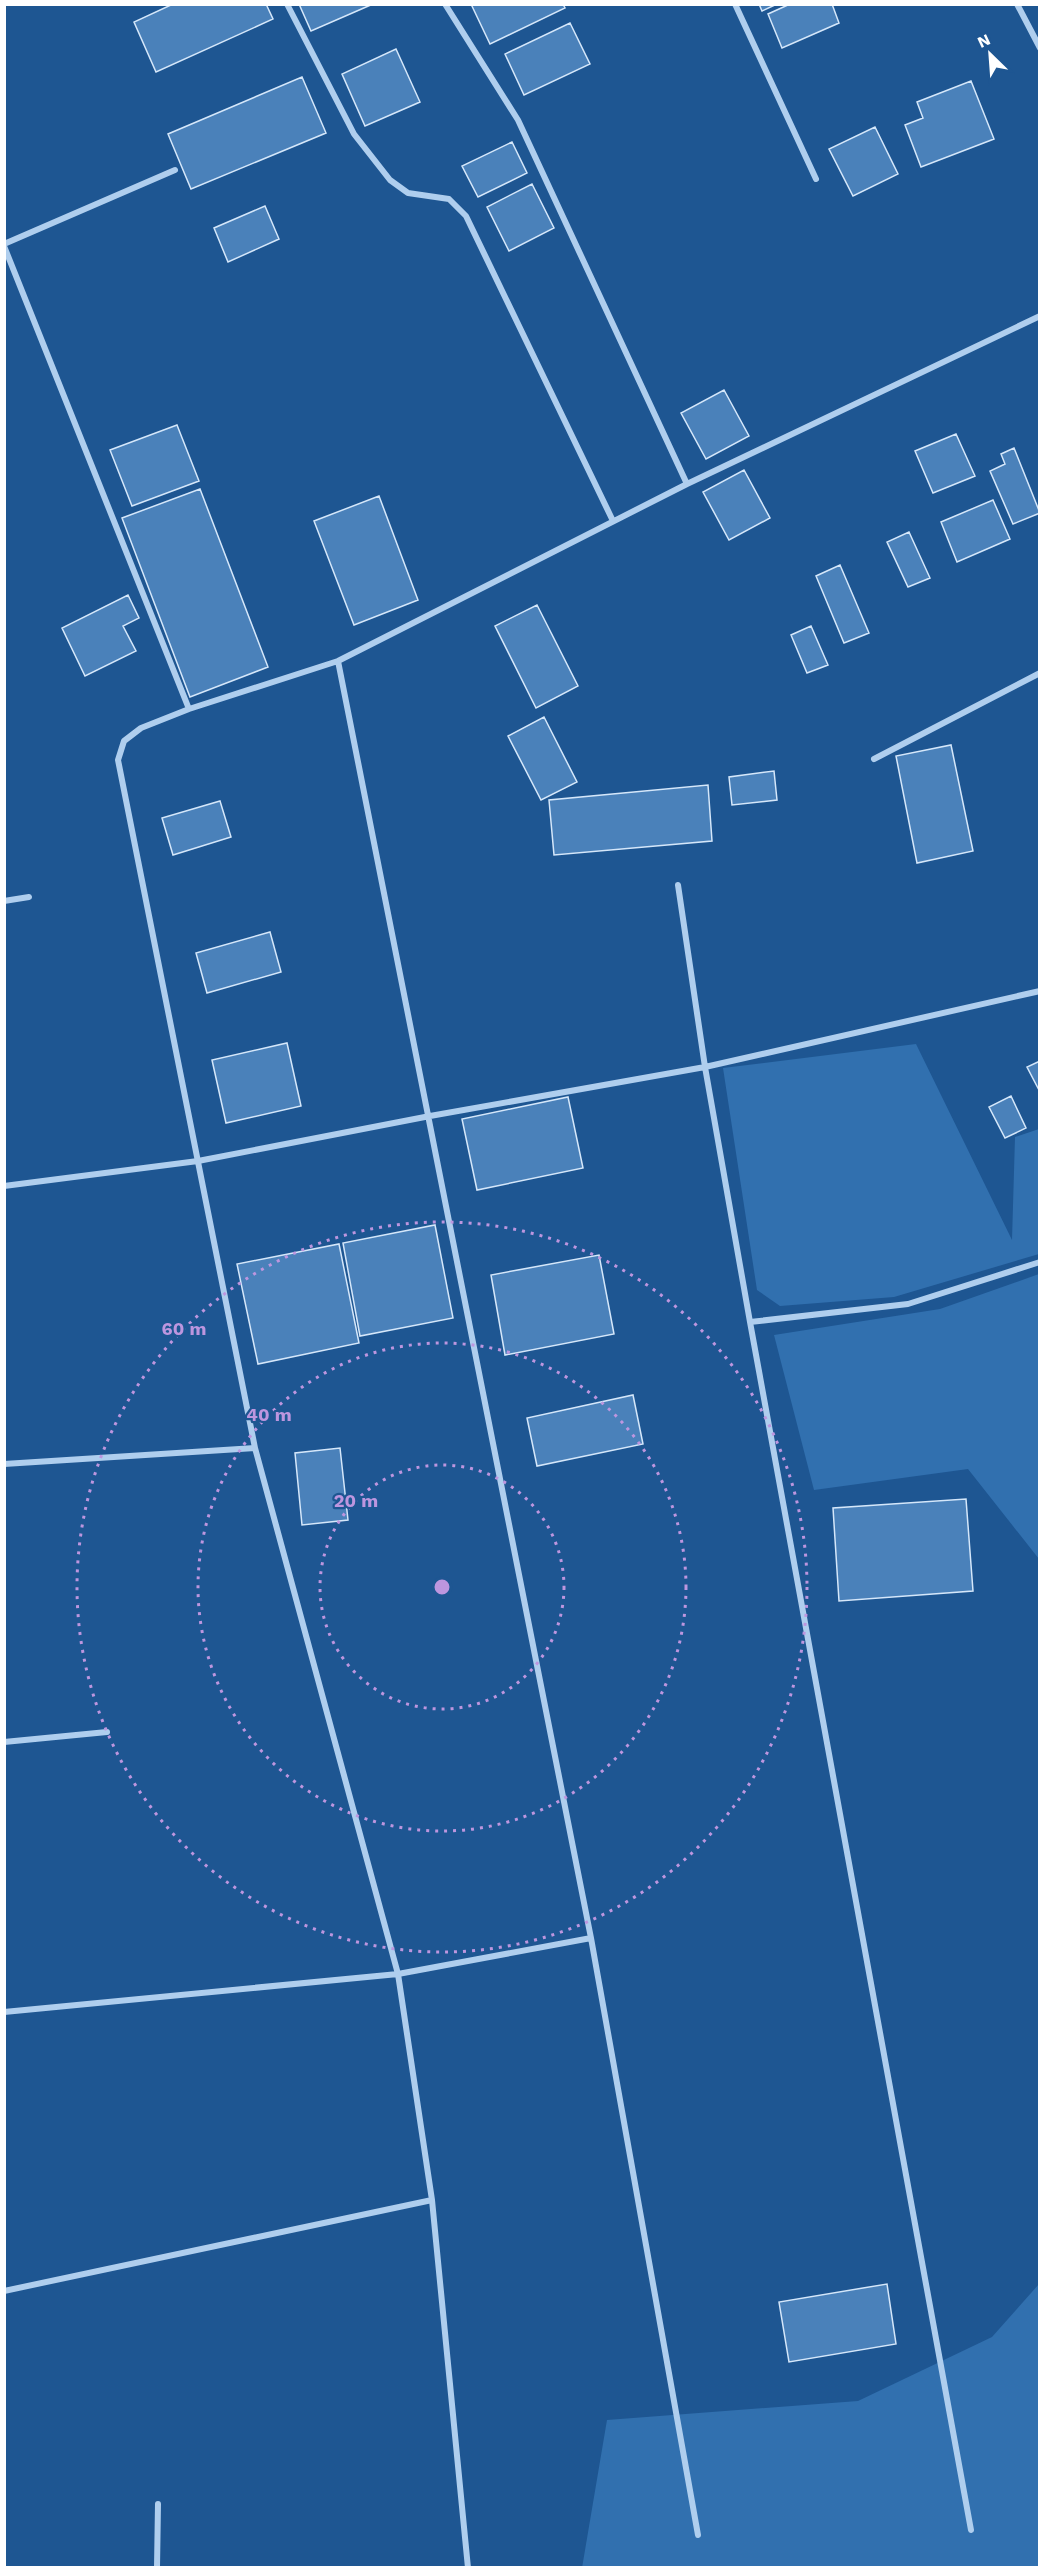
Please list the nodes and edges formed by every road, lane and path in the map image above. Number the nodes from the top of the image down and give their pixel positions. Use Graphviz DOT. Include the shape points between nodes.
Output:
graph roads {
  1 [pos="287,4"];
  2 [pos="445,4"];
  3 [pos="735,4"];
  4 [pos="1017,4"];
  5 [pos="1040,48"];
  6 [pos="175,170"];
  7 [pos="816,179"];
  8 [pos="4,245"];
  9 [pos="1040,316"];
  10 [pos="687,483"];
  11 [pos="613,521"];
  12 [pos="338,661"];
  13 [pos="1040,673"];
  14 [pos="189,709"];
  15 [pos="874,759"];
  16 [pos="678,885"];
  17 [pos="29,897"];
  18 [pos="4,901"];
  19 [pos="1040,991"];
  20 [pos="705,1067"];
  21 [pos="430,1116"];
  22 [pos="198,1161"];
  23 [pos="4,1186"];
  24 [pos="1040,1262"];
  25 [pos="750,1322"];
  26 [pos="255,1448"];
  27 [pos="4,1464"];
  28 [pos="107,1732"];
  29 [pos="4,1742"];
  30 [pos="591,1938"];
  31 [pos="398,1974"];
  32 [pos="4,2012"];
  33 [pos="432,2200"];
  34 [pos="4,2291"];
  35 [pos="158,2504"];
  36 [pos="971,2530"];
  37 [pos="698,2535"];
  38 [pos="157,2568"];
  39 [pos="468,2568"];
  1 -- 11 [label="street" via="354,134 390,180 408,193 449,199 466,216"];
  2 -- 10 [label="street" via="518,120"];
  3 -- 7 [label="street"];
  4 -- 5 [label="street"];
  6 -- 8 [label="street"];
  8 -- 14 [label="street"];
  9 -- 10 [label="street"];
  10 -- 11 [label="street"];
  11 -- 12 [label="street"];
  12 -- 14 [label="street"];
  12 -- 21 [label="street"];
  13 -- 15 [label="street"];
  14 -- 22 [label="street" via="141,728 123,741 118,760"];
  16 -- 20 [label="street"];
  17 -- 18 [label="street"];
  19 -- 20 [label="street"];
  20 -- 21 [label="street"];
  20 -- 25 [label="street"];
  21 -- 22 [label="street"];
  21 -- 30 [label="street"];
  22 -- 23 [label="street"];
  22 -- 26 [label="street"];
  24 -- 25 [label="street" via="908,1304"];
  25 -- 36 [label="street"];
  26 -- 27 [label="street"];
  26 -- 31 [label="street"];
  28 -- 29 [label="street"];
  30 -- 31 [label="street"];
  30 -- 37 [label="street"];
  31 -- 32 [label="street"];
  31 -- 33 [label="street"];
  33 -- 34 [label="street"];
  33 -- 39 [label="street"];
  35 -- 38 [label="street"];
}
